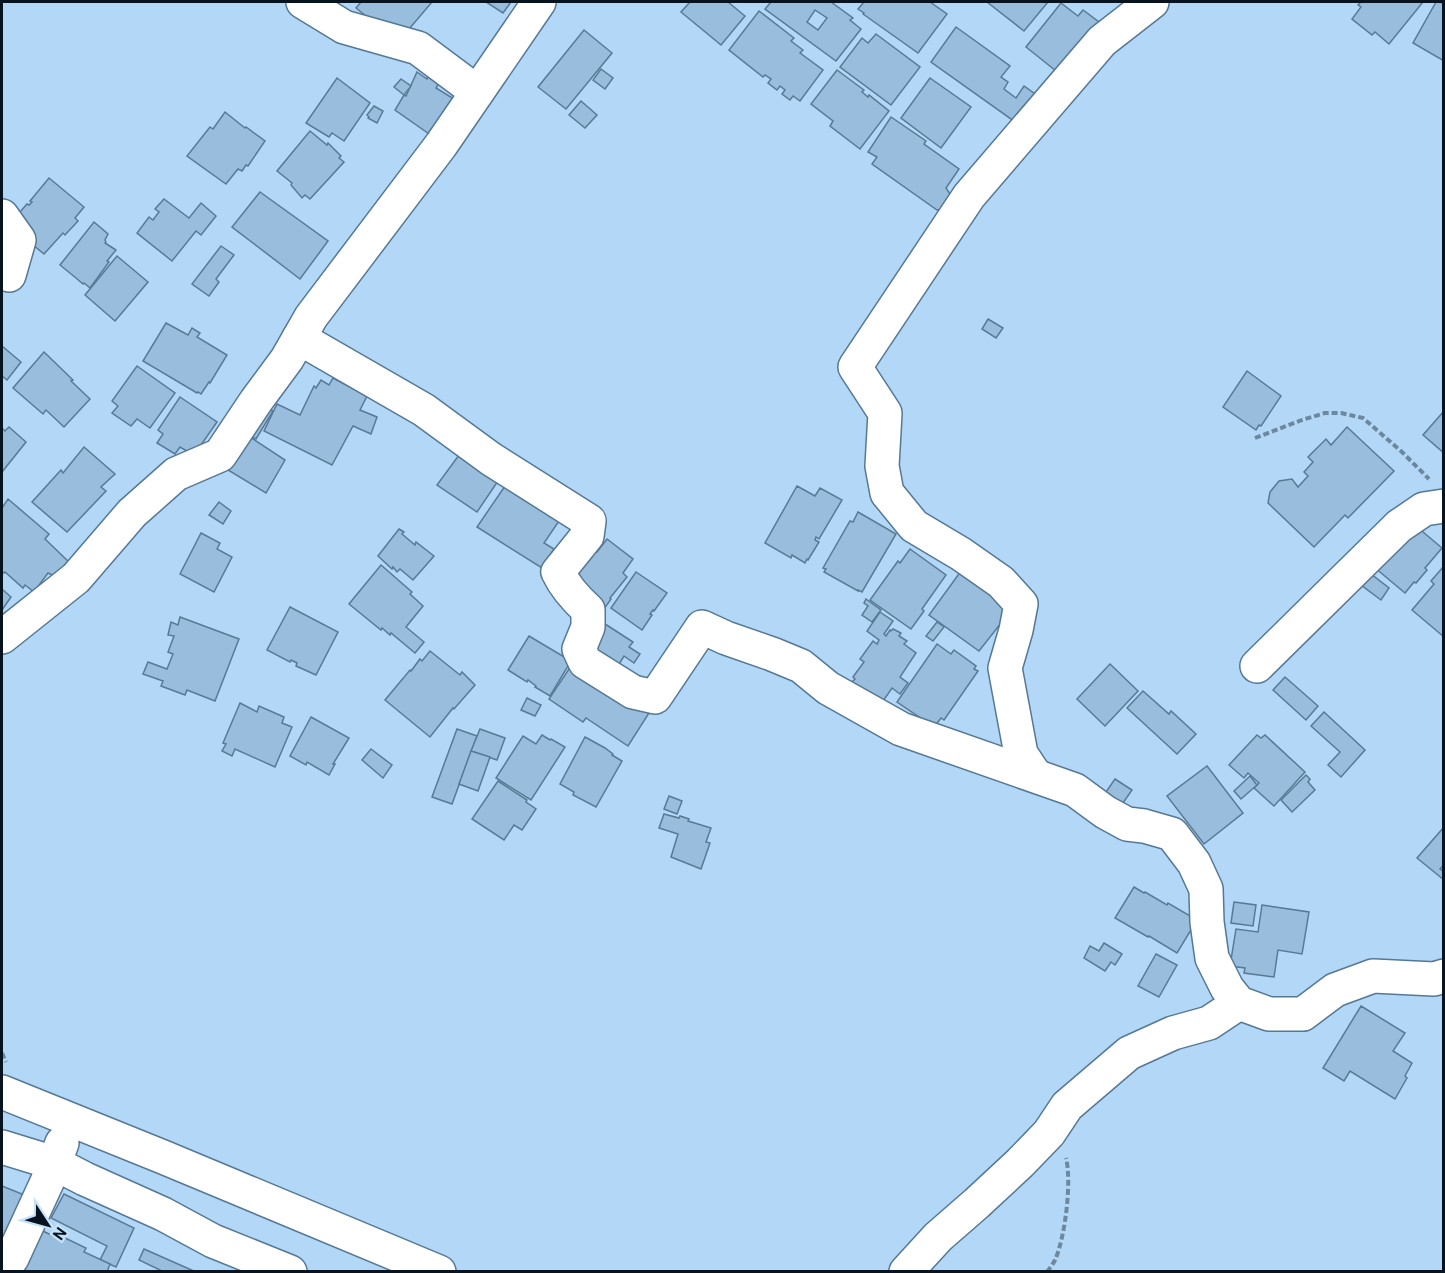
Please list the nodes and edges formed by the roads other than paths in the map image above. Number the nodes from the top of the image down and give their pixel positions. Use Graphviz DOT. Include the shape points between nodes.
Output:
graph roads {
  1 [pos="303,2"];
  2 [pos="538,2"];
  3 [pos="1152,2"];
  4 [pos="477,92"];
  5 [pos="2,216"];
  6 [pos="9,275"];
  7 [pos="299,338"];
  8 [pos="1439,496"];
  9 [pos="2,637"];
  10 [pos="1257,666"];
  11 [pos="1035,775"];
  12 [pos="1443,976"];
  13 [pos="1239,1003"];
  14 [pos="2,1092"];
  15 [pos="71,1120"];
  16 [pos="2,1147"];
  17 [pos="54,1163"];
  18 [pos="384,1260"];
  19 [pos="2,1272"];
  20 [pos="290,1272"];
  21 [pos="439,1272"];
  22 [pos="906,1272"];
  1 -- 4 [label="street" via="344,27 418,48"];
  2 -- 4 [label="street"];
  3 -- 11 [label="street" via="1102,41 969,196 855,367 885,413 882,466 887,493 914,526 1001,582 1021,604 1005,668 1022,754"];
  4 -- 7 [label="street" via="310,317"];
  5 -- 6 [label="street" via="19,240"];
  7 -- 9 [label="street" via="220,455 176,474 132,513 76,578"];
  7 -- 11 [label="street" via="424,410 491,459 589,521 587,536 558,572 588,610 588,627 579,649 585,662 633,692 655,697 702,627 801,666 828,688 901,729"];
  8 -- 10 [label="street" via="1398,526"];
  11 -- 13 [label="street" via="1075,790 1127,824 1172,834 1194,862 1206,889 1212,958"];
  12 -- 13 [label="street" via="1434,980 1373,976 1335,990 1303,1014 1269,1014"];
  13 -- 22 [label="street" via="1209,1023 1173,1033 1129,1053 1068,1106 1020,1163 938,1237"];
  14 -- 15 [label="street"];
  15 -- 17 [label="street"];
  15 -- 18 [label="street"];
  16 -- 17 [label="street"];
  17 -- 19 [label="street"];
  17 -- 20 [label="street" via="213,1240"];
  18 -- 21 [label="street"];
}
